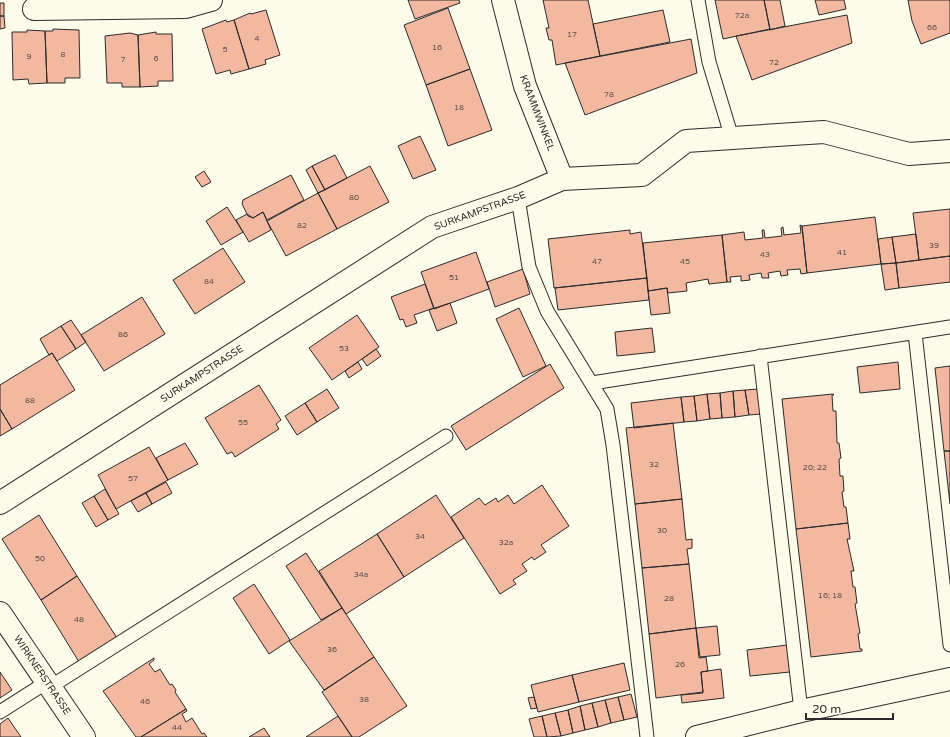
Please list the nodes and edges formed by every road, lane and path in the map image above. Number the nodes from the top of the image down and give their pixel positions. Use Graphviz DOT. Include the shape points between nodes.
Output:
graph roads {
  1 [pos="212,0"];
  2 [pos="503,0"];
  3 [pos="698,0"];
  4 [pos="138,4"];
  5 [pos="34,8"];
  6 [pos="732,138"];
  7 [pos="950,151"];
  8 [pos="562,179"];
  9 [pos="518,198"];
  10 [pos="950,327"];
  11 [pos="915,333"];
  12 [pos="760,356"];
  13 [pos="592,383"];
  14 [pos="446,436"];
  15 [pos="0,503"];
  16 [pos="0,613"];
  17 [pos="950,645"];
  18 [pos="950,678"];
  19 [pos="49,684"];
  20 [pos="800,711"];
  21 [pos="0,712"];
  22 [pos="84,737"];
  23 [pos="647,737"];
  24 [pos="697,737"];
  1 -- 4 [label="street" via="186,7"];
  2 -- 8 [label="street, KRAMMWINKEL" via="525,86"];
  3 -- 6 [label="lane" via="710,62"];
  4 -- 5 [label="street"];
  6 -- 7 [label="street, SURKAMPSTRASSE" via="824,132 909,154"];
  6 -- 8 [label="street, SURKAMPSTRASSE" via="686,141 642,175"];
  8 -- 9 [label="street, SURKAMPSTRASSE"];
  9 -- 13 [label="lane" via="529,267 547,311"];
  9 -- 15 [label="street, SURKAMPSTRASSE" via="432,228"];
  10 -- 11 [label="lane"];
  11 -- 12 [label="lane"];
  11 -- 17 [label="lane"];
  12 -- 13 [label="lane"];
  12 -- 20 [label="lane"];
  13 -- 23 [label="lane" via="607,409 613,445"];
  14 -- 19 [label="lane"];
  16 -- 19 [label="street, WIRKNERSTRASSE"];
  18 -- 20 [label="street"];
  19 -- 21 [label="lane"];
  19 -- 22 [label="street, WIRKNERSTRASSE"];
  20 -- 24 [label="street"];
}
